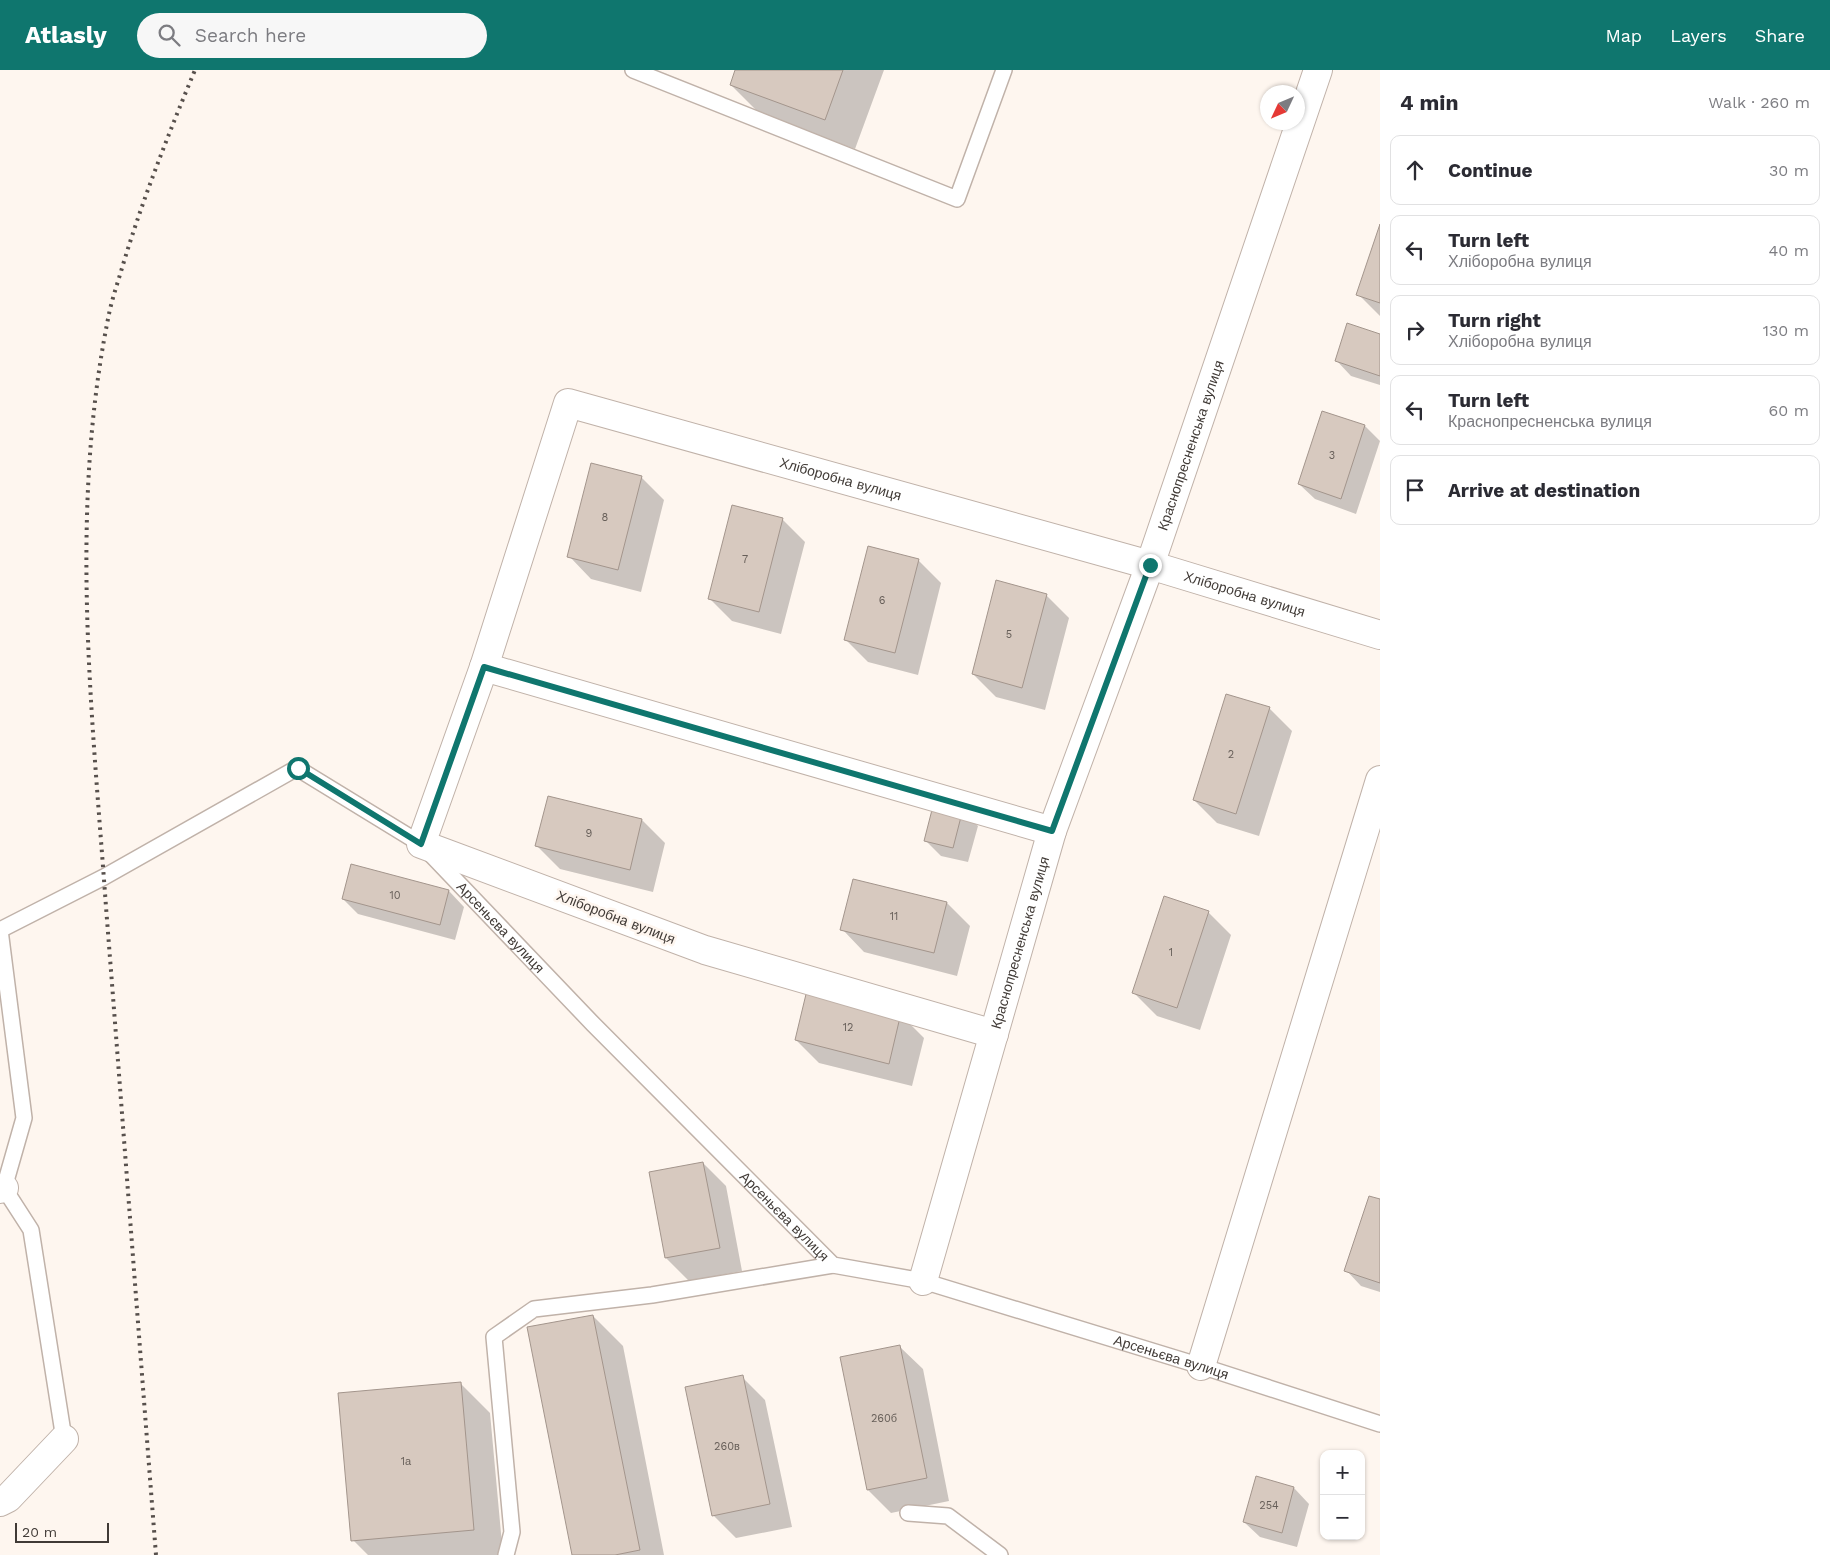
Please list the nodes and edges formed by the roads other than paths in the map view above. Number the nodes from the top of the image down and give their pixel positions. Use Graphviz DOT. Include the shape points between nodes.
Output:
graph roads {
  1 [pos="633,70"];
  2 [pos="1004,70"];
  3 [pos="1318,70"];
  4 [pos="1150,565"];
  5 [pos="1380,635"];
  6 [pos="484,667"];
  7 [pos="1380,780"];
  8 [pos="1052,831"];
  9 [pos="421,844"];
  10 [pos="0,930"];
  11 [pos="994,1034"];
  12 [pos="2,1188"];
  13 [pos="833,1265"];
  14 [pos="923,1281"];
  15 [pos="1201,1366"];
  16 [pos="1380,1424"];
  17 [pos="64,1439"];
  18 [pos="0,1502"];
  19 [pos="908,1513"];
  20 [pos="506,1555"];
  21 [pos="1000,1555"];
  1 -- 2 [label="lane" via="956,199"];
  3 -- 4 [label="street, Краснопресненська вулиця"];
  4 -- 5 [label="street, Хліборобна вулиця"];
  4 -- 6 [label="street, Хліборобна вулиця" via="568,403"];
  4 -- 8 [label="street, Краснопресненська вулиця"];
  6 -- 8 [label="street"];
  6 -- 9 [label="street, Хліборобна вулиця"];
  7 -- 15 [label="street"];
  8 -- 11 [label="street, Краснопресненська вулиця"];
  9 -- 10 [label="lane, Арсеньєва вулиця" via="298,768 104,877"];
  9 -- 11 [label="street, Хліборобна вулиця" via="705,950"];
  9 -- 13 [label="lane, Арсеньєва вулиця" via="593,1024"];
  10 -- 12 [label="lane" via="24,1118"];
  11 -- 14 [label="street, Краснопресненська вулиця"];
  12 -- 17 [label="lane" via="31,1230"];
  13 -- 14 [label="lane, Арсеньєва вулиця"];
  13 -- 20 [label="lane" via="652,1295 534,1309 494,1337 512,1532"];
  14 -- 15 [label="lane, Арсеньєва вулиця"];
  15 -- 16 [label="lane, Арсеньєва вулиця"];
  17 -- 18 [label="street" via="8,1498"];
  19 -- 21 [label="lane" via="948,1516"];
}
